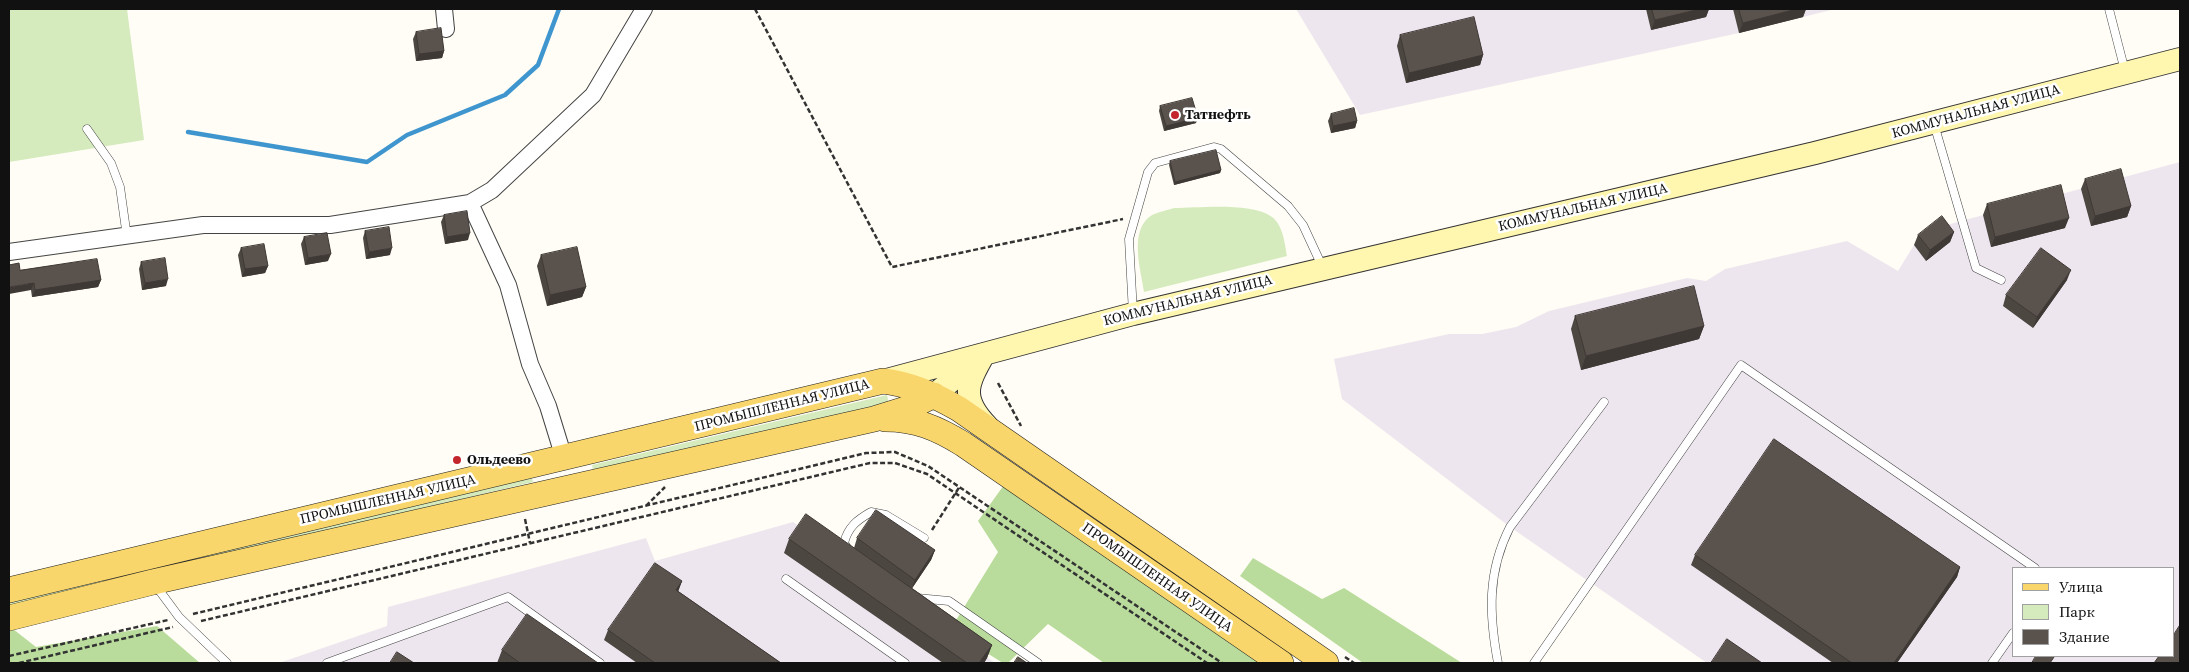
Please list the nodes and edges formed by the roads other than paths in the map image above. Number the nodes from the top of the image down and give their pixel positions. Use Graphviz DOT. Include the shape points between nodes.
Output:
graph roads {
  1 [pos="444,9"];
  2 [pos="644,9"];
  3 [pos="2108,9"];
  4 [pos="446,29"];
  5 [pos="2180,59"];
  6 [pos="2126,73"];
  7 [pos="1934,124"];
  8 [pos="87,129"];
  9 [pos="470,203"];
  10 [pos="127,237"];
  11 [pos="9,252"];
  12 [pos="1323,268"];
  13 [pos="2001,280"];
  14 [pos="1133,314"];
  15 [pos="984,354"];
  16 [pos="883,381"];
  17 [pos="934,395"];
  18 [pos="1604,402"];
  19 [pos="874,419"];
  20 [pos="935,427"];
  21 [pos="992,431"];
  22 [pos="564,458"];
  23 [pos="570,487"];
  24 [pos="924,538"];
  25 [pos="147,556"];
  26 [pos="858,559"];
  27 [pos="2034,567"];
  28 [pos="786,579"];
  29 [pos="153,582"];
  30 [pos="9,590"];
  31 [pos="911,597"];
  32 [pos="9,618"];
  33 [pos="2012,634"];
  34 [pos="226,663"];
  35 [pos="327,663"];
  36 [pos="600,663"];
  37 [pos="905,663"];
  38 [pos="1038,663"];
  39 [pos="1281,663"];
  40 [pos="1326,663"];
  41 [pos="1498,663"];
  42 [pos="1534,663"];
  43 [pos="1992,663"];
  1 -- 4 [label="street"];
  2 -- 9 [label="street" via="593,95 492,190"];
  3 -- 6 [label="lane"];
  5 -- 6 [label="main road, КОММУНАЛЬНАЯ УЛИЦА"];
  6 -- 7 [label="main road, КОММУНАЛЬНАЯ УЛИЦА"];
  7 -- 12 [label="main road, КОММУНАЛЬНАЯ УЛИЦА"];
  7 -- 13 [label="lane" via="1976,268"];
  8 -- 10 [label="lane" via="111,163 120,187"];
  9 -- 10 [label="street" via="330,225 203,224"];
  9 -- 22 [label="street" via="508,285 530,364 548,406"];
  10 -- 11 [label="street"];
  12 -- 14 [label="main road, КОММУНАЛЬНАЯ УЛИЦА"];
  12 -- 14 [label="lane" via="1303,224 1288,206 1221,149 1214,147 1155,163 1148,172 1129,238"];
  14 -- 15 [label="main road, КОММУНАЛЬНАЯ УЛИЦА"];
  15 -- 16 [label="main road, ПРОМЫШЛЕННАЯ УЛИЦА"];
  15 -- 17 [label="main road, ПРОМЫШЛЕННАЯ УЛИЦА"];
  15 -- 21 [label="main road, ПРОМЫШЛЕННАЯ УЛИЦА" via="969,381 968,392 979,418"];
  16 -- 17 [label="main road, ПРОМЫШЛЕННАЯ УЛИЦА"];
  16 -- 22 [label="main road, ПРОМЫШЛЕННАЯ УЛИЦА"];
  17 -- 19 [label="main road, ПРОМЫШЛЕННАЯ УЛИЦА" via="906,409"];
  17 -- 20 [label="main road" via="928,411"];
  17 -- 21 [label="main road, ПРОМЫШЛЕННАЯ УЛИЦА"];
  18 -- 41 [label="lane" via="1510,527 1498,550 1490,594"];
  19 -- 20 [label="main road, ПРОМЫШЛЕННАЯ УЛИЦА" via="900,419"];
  19 -- 23 [label="main road, ПРОМЫШЛЕННАЯ УЛИЦА"];
  20 -- 39 [label="main road, ПРОМЫШЛЕННАЯ УЛИЦА"];
  21 -- 40 [label="main road, ПРОМЫШЛЕННАЯ УЛИЦА"];
  22 -- 23 [label="main road"];
  22 -- 25 [label="main road, ПРОМЫШЛЕННАЯ УЛИЦА"];
  23 -- 29 [label="main road, ПРОМЫШЛЕННАЯ УЛИЦА"];
  24 -- 26 [label="lane" via="886,515 871,512 847,530 844,543 850,554"];
  25 -- 29 [label="main road"];
  25 -- 30 [label="main road, ПРОМЫШЛЕННАЯ УЛИЦА"];
  27 -- 42 [label="lane" via="1740,365"];
  28 -- 37 [label="lane"];
  29 -- 32 [label="main road, ПРОМЫШЛЕННАЯ УЛИЦА"];
  29 -- 34 [label="lane" via="179,617"];
  31 -- 38 [label="lane" via="949,601"];
  33 -- 43 [label="lane"];
  35 -- 36 [label="lane" via="508,597"];
}
